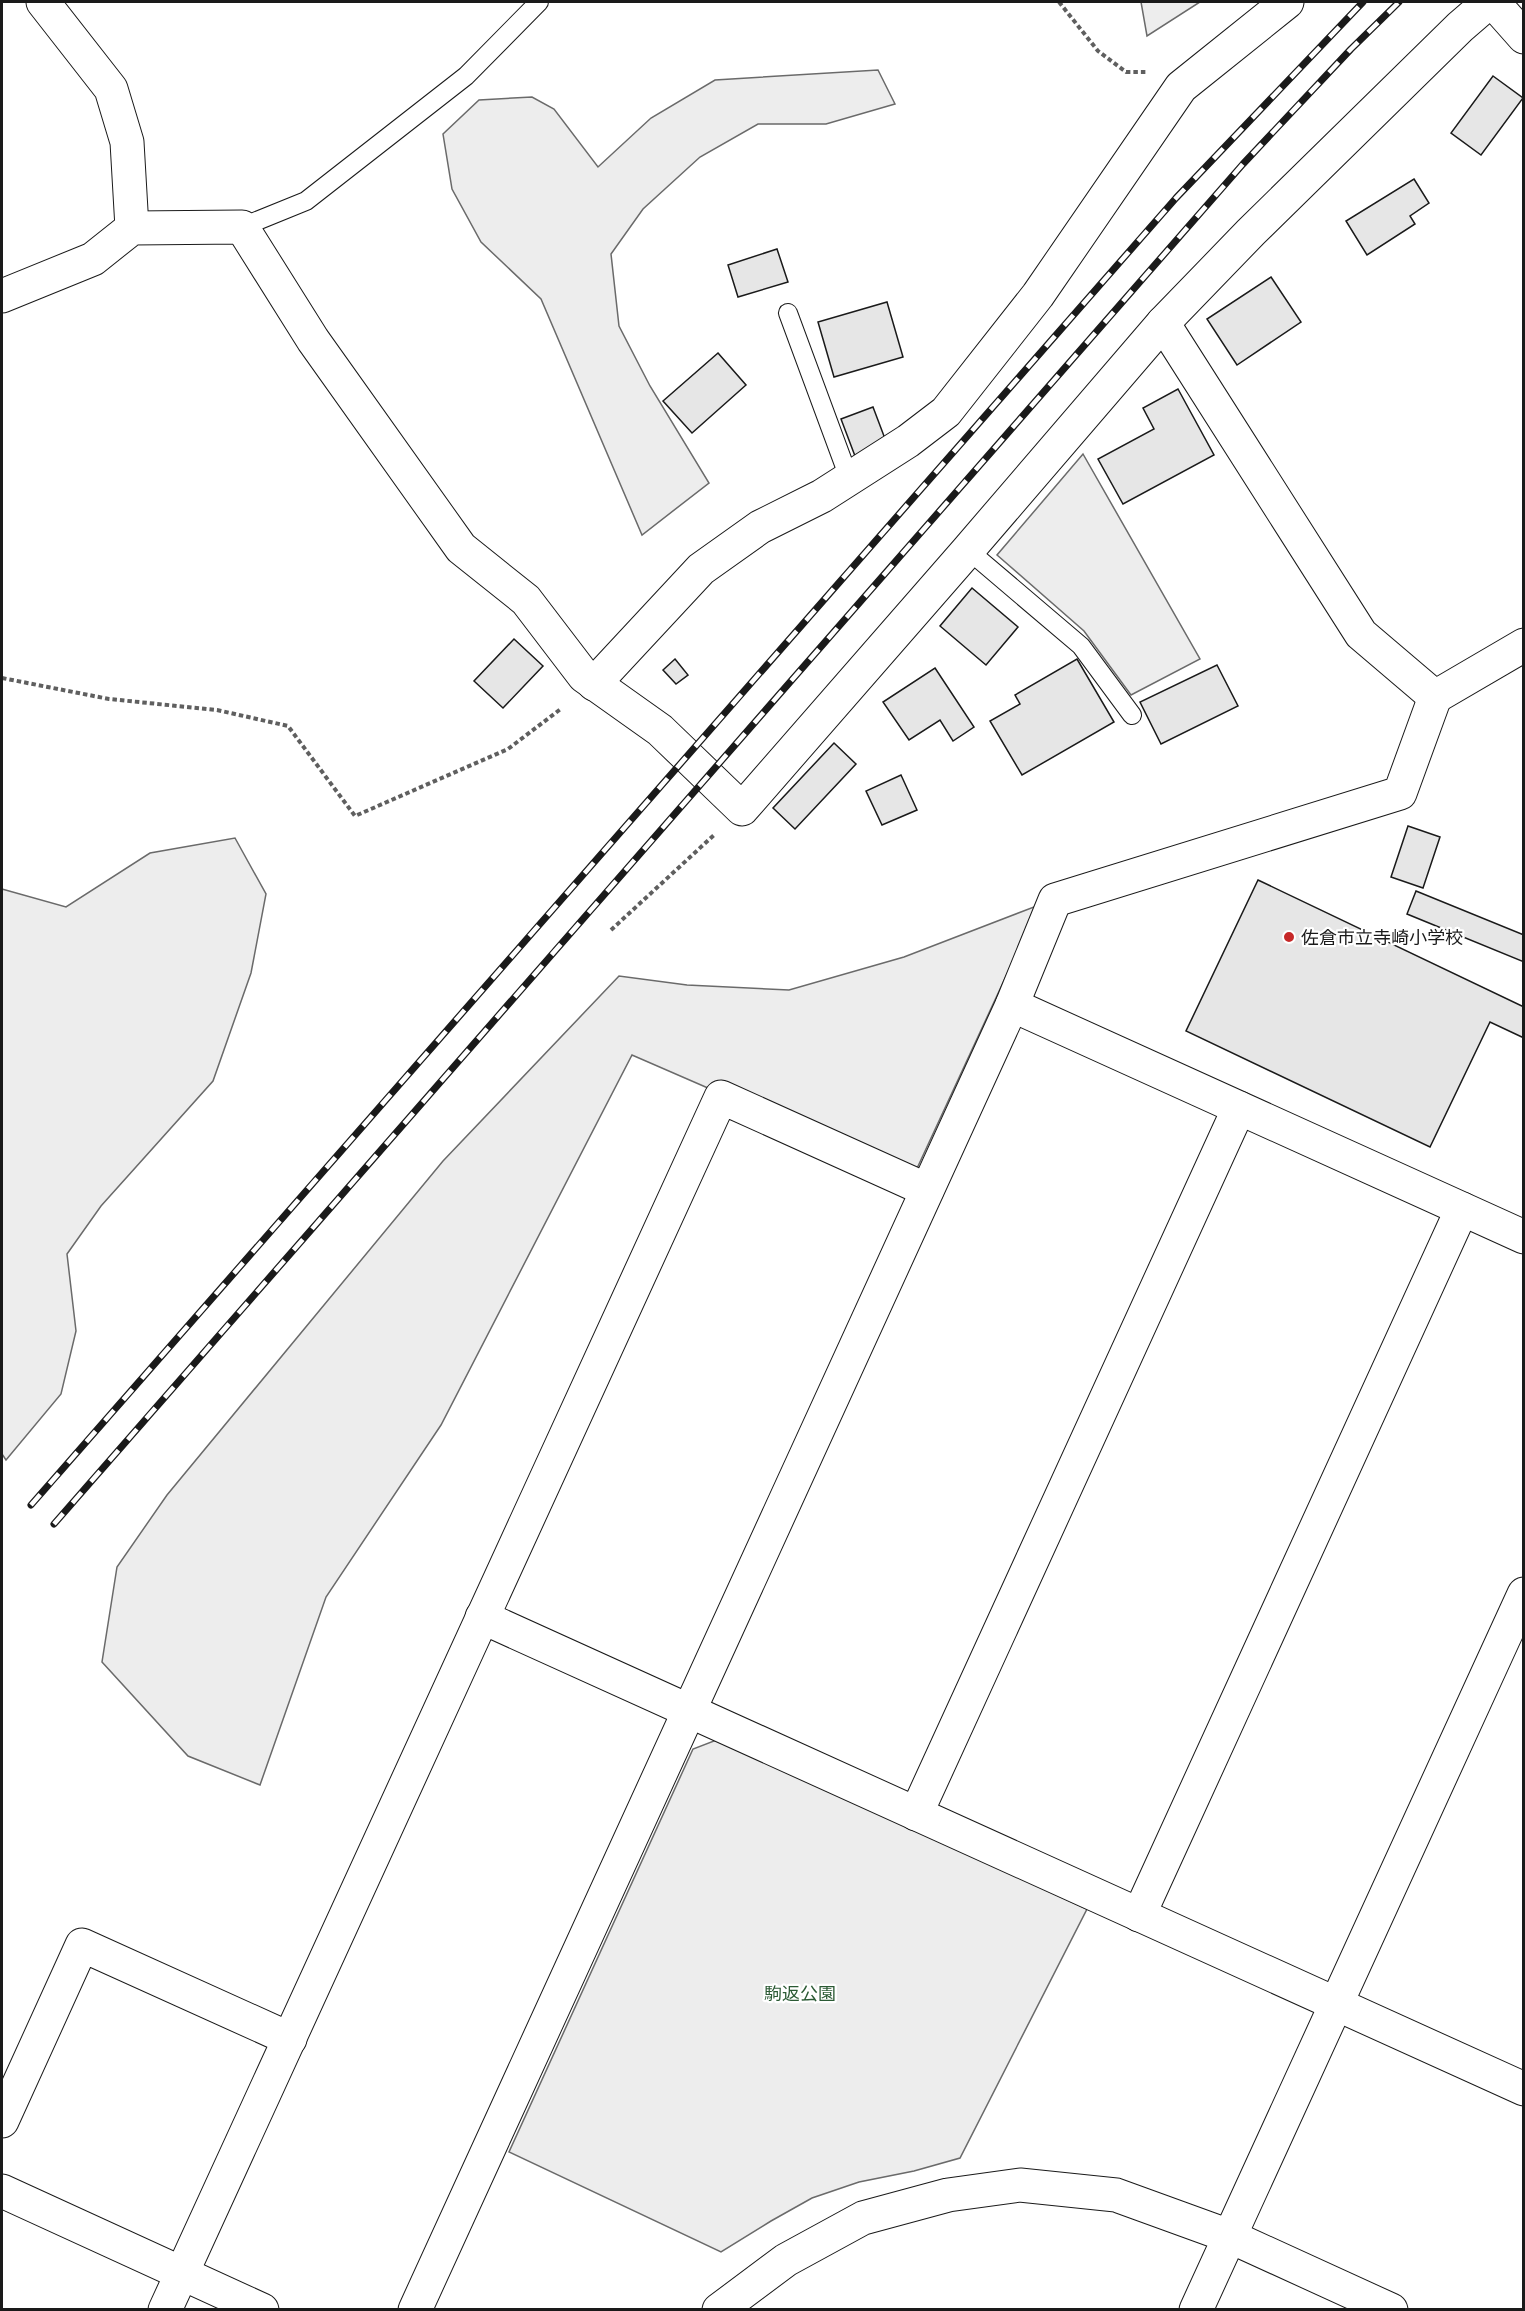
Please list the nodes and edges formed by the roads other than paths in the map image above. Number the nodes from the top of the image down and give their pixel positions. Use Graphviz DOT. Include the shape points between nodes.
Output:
graph roads {
  1 [pos="44,2"];
  2 [pos="538,2"];
  3 [pos="1287,2"];
  4 [pos="1491,2"];
  5 [pos="1524,38"];
  6 [pos="242,227"];
  7 [pos="132,228"];
  8 [pos="2,296"];
  9 [pos="788,313"];
  10 [pos="1163,323"];
  11 [pos="849,478"];
  12 [pos="969,550"];
  13 [pos="1524,645"];
  14 [pos="594,684"];
  15 [pos="1435,697"];
  16 [pos="1132,715"];
  17 [pos="1012,1005"];
  18 [pos="1239,1108"];
  19 [pos="927,1190"];
  20 [pos="1461,1209"];
  21 [pos="1524,1237"];
  22 [pos="1524,1594"];
  23 [pos="482,1617"];
  24 [pos="689,1711"];
  25 [pos="916,1814"];
  26 [pos="1139,1915"];
  27 [pos="1336,2004"];
  28 [pos="290,2039"];
  29 [pos="1524,2089"];
  30 [pos="2,2121"];
  31 [pos="2,2191"];
  32 [pos="1229,2236"];
  33 [pos="182,2273"];
  34 [pos="165,2310"];
  35 [pos="262,2310"];
  36 [pos="415,2310"];
  37 [pos="719,2310"];
  38 [pos="1196,2310"];
  39 [pos="1391,2310"];
  1 -- 7 [label="street" via="111,89 127,142"];
  2 -- 6 [label="lane" via="466,76 306,201"];
  3 -- 11 [label="street" via="1181,87 1038,295 946,412"];
  4 -- 5 [label="street"];
  4 -- 10 [label="street" via="1460,27"];
  6 -- 7 [label="street"];
  6 -- 14 [label="street" via="313,340 461,548 526,600"];
  7 -- 8 [label="street" via="93,259"];
  9 -- 11 [label="lane"];
  10 -- 12 [label="street"];
  10 -- 15 [label="street" via="1361,634"];
  11 -- 14 [label="street" via="760,527 701,569"];
  12 -- 14 [label="street" via="742,808 660,730"];
  12 -- 16 [label="lane" via="1081,645"];
  13 -- 15 [label="street"];
  15 -- 17 [label="street" via="1400,793 1055,900"];
  17 -- 18 [label="street"];
  17 -- 19 [label="street"];
  18 -- 20 [label="street"];
  18 -- 25 [label="street"];
  19 -- 23 [label="street" via="721,1097"];
  19 -- 24 [label="street"];
  20 -- 21 [label="street"];
  20 -- 26 [label="street"];
  22 -- 27 [label="street"];
  23 -- 24 [label="street"];
  23 -- 28 [label="street"];
  24 -- 25 [label="street"];
  24 -- 36 [label="street"];
  25 -- 26 [label="street"];
  26 -- 27 [label="street"];
  27 -- 29 [label="street"];
  27 -- 32 [label="street"];
  28 -- 30 [label="street" via="82,1945"];
  28 -- 33 [label="street"];
  31 -- 33 [label="street"];
  32 -- 37 [label="street" via="1116,2195 1020,2185 948,2195 863,2218 786,2260"];
  32 -- 38 [label="street"];
  32 -- 39 [label="street"];
  33 -- 34 [label="street"];
  33 -- 35 [label="street"];
}
